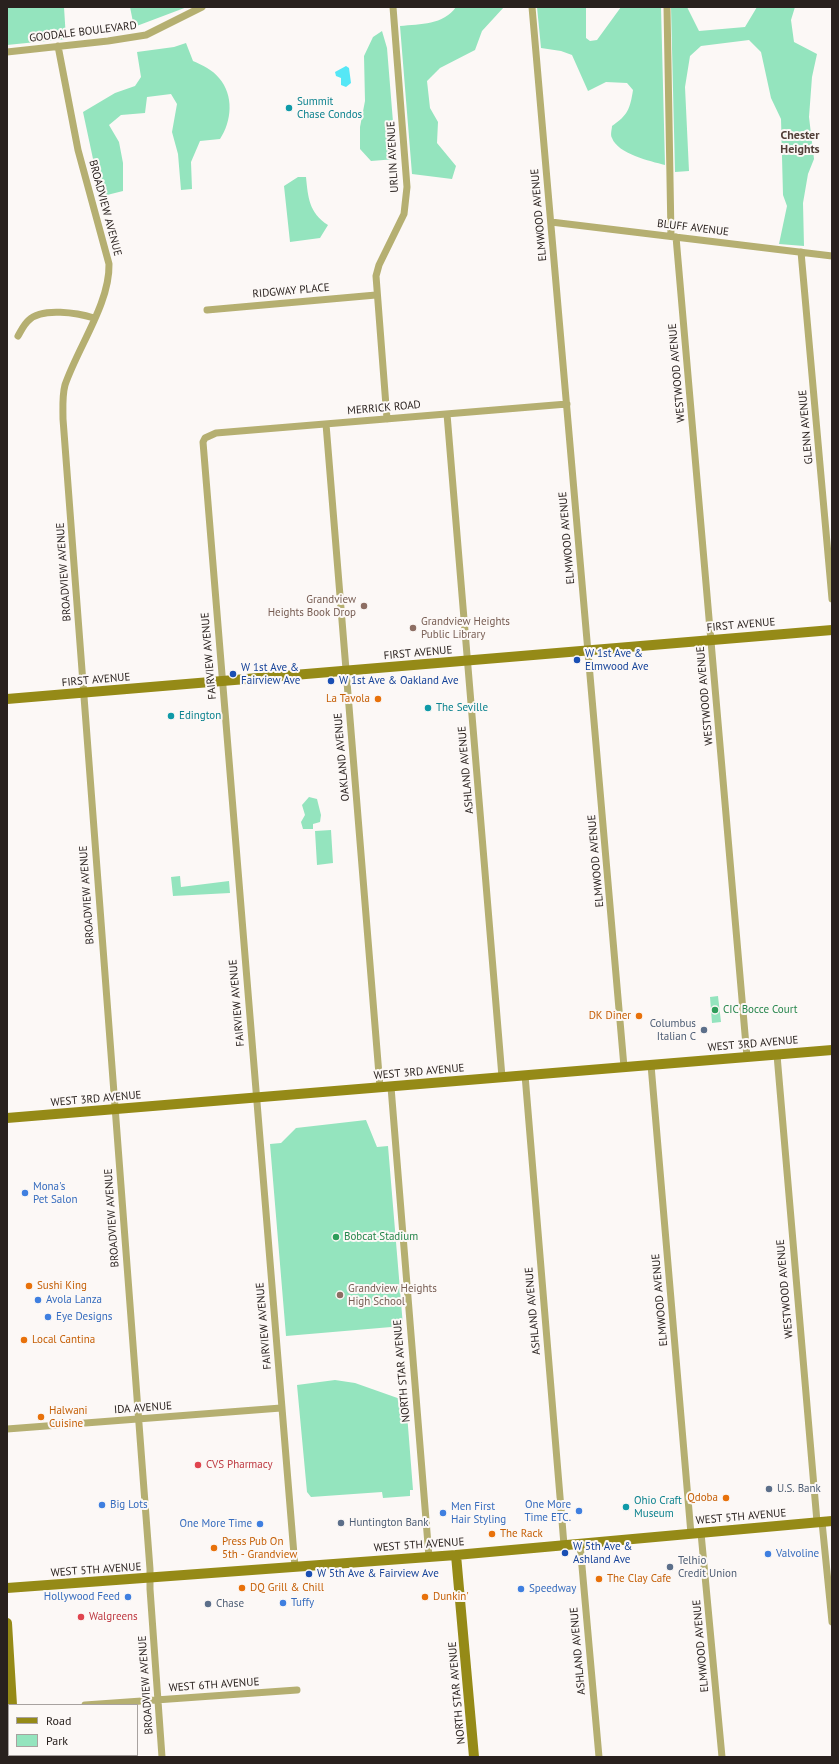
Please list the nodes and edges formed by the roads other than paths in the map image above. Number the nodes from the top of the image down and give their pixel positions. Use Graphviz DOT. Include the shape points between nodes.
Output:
graph roads {
  1 [pos="202,7"];
  2 [pos="393,7"];
  3 [pos="532,7"];
  4 [pos="667,7"];
  5 [pos="58,46"];
  6 [pos="7,52"];
  7 [pos="551,222"];
  8 [pos="673,237"];
  9 [pos="801,252"];
  10 [pos="832,256"];
  11 [pos="376,295"];
  12 [pos="207,310"];
  13 [pos="94,318"];
  14 [pos="18,336"];
  15 [pos="567,404"];
  16 [pos="447,414"];
  17 [pos="387,419"];
  18 [pos="326,424"];
  19 [pos="205,438"];
  20 [pos="832,600"];
  21 [pos="832,630"];
  22 [pos="711,640"];
  23 [pos="588,651"];
  24 [pos="468,660"];
  25 [pos="346,671"];
  26 [pos="222,681"];
  27 [pos="83,693"];
  28 [pos="7,699"];
  29 [pos="832,1050"];
  30 [pos="777,1055"];
  31 [pos="747,1057"];
  32 [pos="651,1065"];
  33 [pos="624,1067"];
  34 [pos="525,1075"];
  35 [pos="502,1077"];
  36 [pos="391,1086"];
  37 [pos="380,1088"];
  38 [pos="257,1098"];
  39 [pos="115,1110"];
  40 [pos="7,1118"];
  41 [pos="281,1408"];
  42 [pos="138,1419"];
  43 [pos="7,1429"];
  44 [pos="824,1522"];
  45 [pos="696,1533"];
  46 [pos="580,1544"];
  47 [pos="564,1545"];
  48 [pos="456,1555"];
  49 [pos="429,1557"];
  50 [pos="295,1567"];
  51 [pos="150,1578"];
  52 [pos="7,1588"];
  53 [pos="832,1622"];
  54 [pos="7,1623"];
  55 [pos="297,1690"];
  56 [pos="158,1700"];
  57 [pos="12,1704"];
  58 [pos="100,1704"];
  59 [pos="162,1757"];
  60 [pos="474,1757"];
  61 [pos="599,1757"];
  62 [pos="722,1757"];
  1 -- 5 [label="street, GOODALE BOULEVARD" via="146,35"];
  2 -- 11 [label="street, URLIN AVENUE" via="407,187 400,225 379,265"];
  3 -- 7 [label="street, ELMWOOD AVENUE"];
  4 -- 8 [label="street, WESTWOOD AVENUE"];
  5 -- 6 [label="street, GOODALE BOULEVARD"];
  5 -- 13 [label="street, BROADVIEW AVENUE" via="78,150 108,264 108,280"];
  7 -- 8 [label="street, BLUFF AVENUE"];
  7 -- 15 [label="street, ELMWOOD AVENUE"];
  8 -- 9 [label="street, BLUFF AVENUE"];
  8 -- 22 [label="street, WESTWOOD AVENUE"];
  9 -- 10 [label="street, BLUFF AVENUE"];
  9 -- 20 [label="street, GLENN AVENUE"];
  11 -- 12 [label="street, RIDGWAY PLACE"];
  11 -- 17 [label="street, URLIN AVENUE"];
  13 -- 14 [label="street" via="70,312 37,315 30,319"];
  13 -- 27 [label="street, BROADVIEW AVENUE" via="65,385 63,402"];
  15 -- 16 [label="street, MERRICK ROAD"];
  15 -- 23 [label="street, ELMWOOD AVENUE"];
  16 -- 17 [label="street, MERRICK ROAD"];
  16 -- 24 [label="street, ASHLAND AVENUE"];
  17 -- 18 [label="street, MERRICK ROAD"];
  18 -- 19 [label="street, MERRICK ROAD" via="216,433"];
  18 -- 25 [label="street, OAKLAND AVENUE"];
  19 -- 26 [label="street, FAIRVIEW AVENUE" via="203,447"];
  21 -- 22 [label="street, FIRST AVENUE"];
  22 -- 23 [label="street, FIRST AVENUE"];
  22 -- 31 [label="street, WESTWOOD AVENUE"];
  23 -- 24 [label="street, FIRST AVENUE"];
  23 -- 33 [label="street, ELMWOOD AVENUE"];
  24 -- 25 [label="street, FIRST AVENUE"];
  24 -- 35 [label="street, ASHLAND AVENUE"];
  25 -- 26 [label="street, FIRST AVENUE"];
  25 -- 37 [label="street, OAKLAND AVENUE"];
  26 -- 27 [label="street, FIRST AVENUE"];
  26 -- 38 [label="street, FAIRVIEW AVENUE"];
  27 -- 28 [label="street, FIRST AVENUE"];
  27 -- 39 [label="street, BROADVIEW AVENUE"];
  29 -- 30 [label="street, WEST 3RD AVENUE"];
  30 -- 31 [label="street, WEST 3RD AVENUE"];
  30 -- 44 [label="street, WESTWOOD AVENUE"];
  31 -- 32 [label="street, WEST 3RD AVENUE"];
  32 -- 33 [label="street, WEST 3RD AVENUE"];
  32 -- 45 [label="street, ELMWOOD AVENUE"];
  33 -- 34 [label="street, WEST 3RD AVENUE"];
  34 -- 35 [label="street, WEST 3RD AVENUE"];
  34 -- 47 [label="street, ASHLAND AVENUE"];
  35 -- 36 [label="street, WEST 3RD AVENUE"];
  36 -- 37 [label="street, WEST 3RD AVENUE"];
  36 -- 49 [label="street, NORTH STAR AVENUE"];
  37 -- 38 [label="street, WEST 3RD AVENUE"];
  38 -- 39 [label="street, WEST 3RD AVENUE"];
  38 -- 41 [label="street, FAIRVIEW AVENUE"];
  39 -- 40 [label="street, WEST 3RD AVENUE"];
  39 -- 42 [label="street, BROADVIEW AVENUE"];
  41 -- 42 [label="street, IDA AVENUE"];
  41 -- 50 [label="street, FAIRVIEW AVENUE"];
  42 -- 43 [label="street, IDA AVENUE"];
  42 -- 51 [label="street, BROADVIEW AVENUE"];
  44 -- 45 [label="street, WEST 5TH AVENUE"];
  44 -- 53 [label="street, WESTWOOD AVENUE"];
  45 -- 46 [label="street, WEST 5TH AVENUE"];
  45 -- 62 [label="street, ELMWOOD AVENUE"];
  46 -- 47 [label="street, WEST 5TH AVENUE"];
  46 -- 61 [label="street, ASHLAND AVENUE"];
  47 -- 48 [label="street, WEST 5TH AVENUE"];
  48 -- 49 [label="street, WEST 5TH AVENUE"];
  48 -- 60 [label="street, NORTH STAR AVENUE"];
  49 -- 50 [label="street, WEST 5TH AVENUE"];
  50 -- 51 [label="street, WEST 5TH AVENUE"];
  51 -- 52 [label="street, WEST 5TH AVENUE"];
  51 -- 56 [label="street, BROADVIEW AVENUE"];
  54 -- 57 [label="street"];
  55 -- 56 [label="street, WEST 6TH AVENUE"];
  56 -- 58 [label="street, WEST 6TH AVENUE"];
  56 -- 59 [label="street, BROADVIEW AVENUE"];
}
